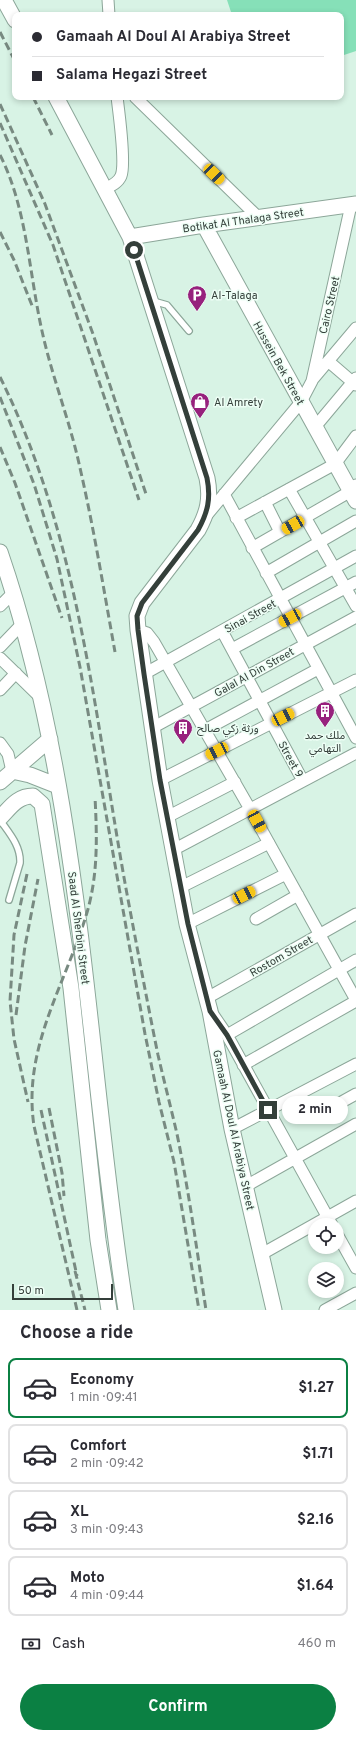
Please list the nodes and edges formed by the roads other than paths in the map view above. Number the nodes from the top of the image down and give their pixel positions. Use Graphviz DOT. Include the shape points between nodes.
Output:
graph roads {
  1 [pos="4,0"];
  2 [pos="108,0"];
  3 [pos="109,12"];
  4 [pos="12,15"];
  5 [pos="58,100"];
  6 [pos="118,100"];
  7 [pos="138,100"];
  8 [pos="105,190"];
  9 [pos="354,204"];
  10 [pos="259,218"];
  11 [pos="204,225"];
  12 [pos="130,237"];
  13 [pos="150,301"];
  14 [pos="356,328"];
  15 [pos="189,331"];
  16 [pos="328,362"];
  17 [pos="312,380"];
  18 [pos="355,382"];
  19 [pos="301,402"];
  20 [pos="314,427"];
  21 [pos="356,436"];
  22 [pos="335,464"];
  23 [pos="289,489"];
  24 [pos="354,492"];
  25 [pos="224,494"];
  26 [pos="265,502"];
  27 [pos="205,518"];
  28 [pos="236,518"];
  29 [pos="305,518"];
  30 [pos="356,521"];
  31 [pos="280,532"];
  32 [pos="319,542"];
  33 [pos="252,548"];
  34 [pos="0,553"];
  35 [pos="356,556"];
  36 [pos="334,569"];
  37 [pos="266,573"];
  38 [pos="356,582"];
  39 [pos="346,588"];
  40 [pos="13,593"];
  41 [pos="280,599"];
  42 [pos="0,606"];
  43 [pos="356,606"];
  44 [pos="356,617"];
  45 [pos="290,618"];
  46 [pos="22,624"];
  47 [pos="138,630"];
  48 [pos="222,631"];
  49 [pos="304,644"];
  50 [pos="0,647"];
  51 [pos="232,649"];
  52 [pos="0,658"];
  53 [pos="166,662"];
  54 [pos="318,669"];
  55 [pos="16,673"];
  56 [pos="144,674"];
  57 [pos="246,676"];
  58 [pos="356,680"];
  59 [pos="0,690"];
  60 [pos="331,693"];
  61 [pos="42,699"];
  62 [pos="260,701"];
  63 [pos="191,706"];
  64 [pos="352,721"];
  65 [pos="272,723"];
  66 [pos="152,728"];
  67 [pos="205,730"];
  68 [pos="356,738"];
  69 [pos="50,740"];
  70 [pos="0,743"];
  71 [pos="217,751"];
  72 [pos="356,753"];
  73 [pos="12,771"];
  74 [pos="160,780"];
  75 [pos="303,781"];
  76 [pos="0,782"];
  77 [pos="235,782"];
  78 [pos="58,786"];
  79 [pos="250,810"];
  80 [pos="167,817"];
  81 [pos="0,819"];
  82 [pos="269,843"];
  83 [pos="173,850"];
  84 [pos="286,874"];
  85 [pos="180,888"];
  86 [pos="298,895"];
  87 [pos="9,900"];
  88 [pos="79,912"];
  89 [pos="356,914"];
  90 [pos="60,915"];
  91 [pos="256,919"];
  92 [pos="188,924"];
  93 [pos="320,934"];
  94 [pos="356,960"];
  95 [pos="339,969"];
  96 [pos="356,1001"];
  97 [pos="209,1004"];
  98 [pos="227,1035"];
  99 [pos="356,1064"];
  100 [pos="244,1065"];
  101 [pos="356,1094"];
  102 [pos="338,1104"];
  103 [pos="268,1110"];
  104 [pos="356,1124"];
  105 [pos="232,1129"];
  106 [pos="295,1158"];
  107 [pos="246,1186"];
  108 [pos="356,1201"];
  109 [pos="328,1218"];
  110 [pos="334,1218"];
  111 [pos="308,1232"];
  112 [pos="344,1247"];
  113 [pos="260,1255"];
  114 [pos="356,1268"];
  115 [pos="356,1293"];
  116 [pos="109,1310"];
  117 [pos="126,1310"];
  118 [pos="274,1310"];
  119 [pos="325,1310"];
  1 -- 4 [label="main road"];
  2 -- 3 [label="street"];
  5 -- 8 [label="main road, Gamaah Al Doul Al Arabiya Street"];
  6 -- 8 [label="street" via="122,175 118,182"];
  7 -- 10 [label="street"];
  8 -- 12 [label="main road, Gamaah Al Doul Al Arabiya Street"];
  9 -- 10 [label="main road, Botikat Al Thalaga Street"];
  9 -- 17 [label="street, Cairo Street"];
  10 -- 11 [label="main road, Botikat Al Thalaga Street"];
  11 -- 12 [label="main road, Botikat Al Thalaga Street"];
  11 -- 19 [label="main road, Hussein Bek Street"];
  12 -- 13 [label="main road, Gamaah Al Doul Al Arabiya Street"];
  13 -- 15 [label="lane" via="167,305"];
  13 -- 27 [label="main road, Gamaah Al Doul Al Arabiya Street" via="207,478 210,492"];
  14 -- 16 [label="street"];
  16 -- 17 [label="street"];
  16 -- 18 [label="street"];
  17 -- 19 [label="street, Cairo Street"];
  18 -- 20 [label="street"];
  19 -- 20 [label="main road, Hussein Bek Street"];
  19 -- 25 [label="street, Cairo Street"];
  20 -- 22 [label="main road, Hussein Bek Street"];
  21 -- 22 [label="street"];
  22 -- 23 [label="street"];
  22 -- 24 [label="main road, Hussein Bek Street"];
  23 -- 26 [label="street"];
  23 -- 29 [label="street"];
  24 -- 29 [label="street"];
  25 -- 27 [label="street, Cairo Street"];
  25 -- 28 [label="street"];
  26 -- 28 [label="street"];
  26 -- 31 [label="street"];
  27 -- 47 [label="main road, Gamaah Al Doul Al Arabiya Street" via="142,603 137,616"];
  28 -- 33 [label="street"];
  29 -- 31 [label="street"];
  29 -- 32 [label="street"];
  30 -- 32 [label="street"];
  31 -- 33 [label="street"];
  32 -- 36 [label="street"];
  32 -- 37 [label="street"];
  33 -- 37 [label="street"];
  34 -- 40 [label="main road, Saad Al Sherbini Street"];
  35 -- 36 [label="street, Sinai Street"];
  36 -- 39 [label="street"];
  36 -- 41 [label="street, Sinai Street"];
  37 -- 41 [label="street"];
  38 -- 39 [label="street"];
  39 -- 43 [label="street"];
  39 -- 45 [label="street"];
  40 -- 42 [label="street"];
  40 -- 46 [label="main road, Saad Al Sherbini Street"];
  41 -- 45 [label="street"];
  41 -- 48 [label="street, Sinai Street"];
  44 -- 49 [label="street, Galal Al Din Street"];
  45 -- 49 [label="street"];
  45 -- 51 [label="street"];
  46 -- 50 [label="street"];
  46 -- 61 [label="main road, Saad Al Sherbini Street"];
  47 -- 53 [label="street" via="148,634"];
  47 -- 56 [label="main road, Gamaah Al Doul Al Arabiya Street"];
  48 -- 51 [label="street, Street 9"];
  48 -- 53 [label="street, Sinai Street"];
  49 -- 54 [label="street"];
  49 -- 57 [label="street, Galal Al Din Street"];
  51 -- 57 [label="street, Street 9"];
  52 -- 55 [label="street"];
  53 -- 56 [label="street, Sinai Street"];
  53 -- 63 [label="street"];
  54 -- 60 [label="street"];
  54 -- 62 [label="street"];
  55 -- 59 [label="street"];
  55 -- 61 [label="street"];
  56 -- 66 [label="main road, Gamaah Al Doul Al Arabiya Street"];
  57 -- 62 [label="street, Street 9"];
  57 -- 63 [label="street, Galal Al Din Street"];
  58 -- 60 [label="street"];
  60 -- 64 [label="street"];
  60 -- 65 [label="street"];
  61 -- 69 [label="main road, Saad Al Sherbini Street"];
  62 -- 65 [label="street, Street 9"];
  62 -- 67 [label="street"];
  63 -- 66 [label="street, Galal Al Din Street"];
  63 -- 67 [label="street"];
  64 -- 68 [label="street"];
  65 -- 71 [label="street"];
  65 -- 75 [label="street, Street 9"];
  66 -- 74 [label="main road, Gamaah Al Doul Al Arabiya Street"];
  67 -- 71 [label="street"];
  69 -- 73 [label="main road"];
  69 -- 78 [label="main road, Saad Al Sherbini Street"];
  70 -- 73 [label="street" via="8,754"];
  71 -- 74 [label="street"];
  71 -- 77 [label="street"];
  72 -- 75 [label="street"];
  73 -- 76 [label="main road"];
  73 -- 78 [label="main road"];
  74 -- 80 [label="main road, Gamaah Al Doul Al Arabiya Street"];
  75 -- 79 [label="street"];
  77 -- 79 [label="street"];
  77 -- 80 [label="street"];
  78 -- 88 [label="main road, Saad Al Sherbini Street"];
  79 -- 82 [label="street"];
  79 -- 83 [label="street"];
  80 -- 83 [label="main road, Gamaah Al Doul Al Arabiya Street"];
  81 -- 87 [label="lane" via="17,846 20,857"];
  81 -- 90 [label="main road, Saad Al Sherbini Street" via="18,800 26,796 33,796 42,804"];
  82 -- 84 [label="street"];
  82 -- 85 [label="street"];
  83 -- 85 [label="main road, Gamaah Al Doul Al Arabiya Street"];
  84 -- 86 [label="street"];
  84 -- 92 [label="street"];
  85 -- 92 [label="main road, Gamaah Al Doul Al Arabiya Street"];
  86 -- 91 [label="street"];
  86 -- 93 [label="street"];
  88 -- 90 [label="main road"];
  88 -- 117 [label="main road, Saad Al Sherbini Street"];
  89 -- 93 [label="street, Rostom Street"];
  90 -- 116 [label="main road, Saad Al Sherbini Street" via="72,996 98,1240"];
  92 -- 97 [label="main road, Gamaah Al Doul Al Arabiya Street"];
  93 -- 95 [label="street"];
  93 -- 97 [label="street, Rostom Street"];
  94 -- 95 [label="street"];
  95 -- 96 [label="street"];
  95 -- 98 [label="street"];
  96 -- 100 [label="street"];
  97 -- 98 [label="street"];
  97 -- 105 [label="main road, Gamaah Al Doul Al Arabiya Street"];
  98 -- 100 [label="street"];
  99 -- 103 [label="street"];
  100 -- 103 [label="street"];
  101 -- 102 [label="street"];
  103 -- 105 [label="street"];
  103 -- 106 [label="street"];
  104 -- 106 [label="street"];
  105 -- 107 [label="main road, Gamaah Al Doul Al Arabiya Street"];
  106 -- 107 [label="street"];
  106 -- 109 [label="street"];
  107 -- 113 [label="main road, Gamaah Al Doul Al Arabiya Street"];
  108 -- 110 [label="street"];
  111 -- 113 [label="street"];
  112 -- 114 [label="street"];
  113 -- 118 [label="main road, Gamaah Al Doul Al Arabiya Street"];
  115 -- 119 [label="street"];
}
